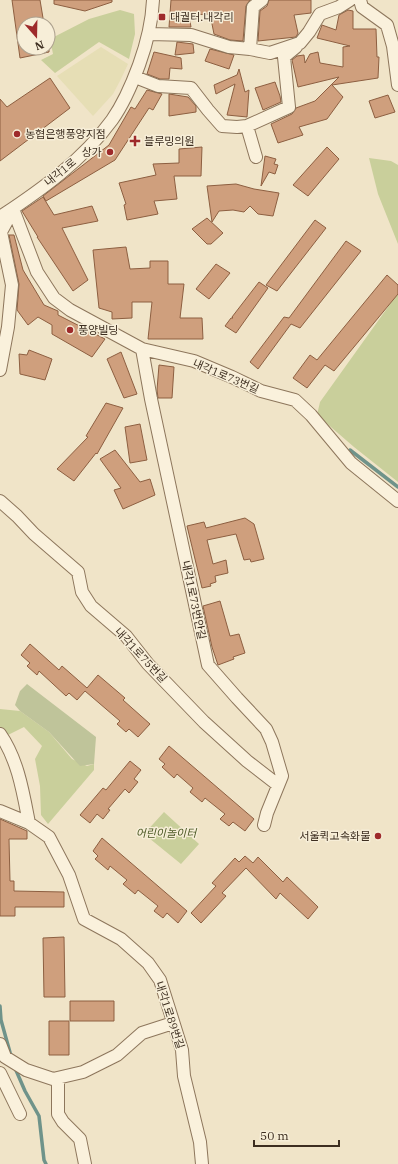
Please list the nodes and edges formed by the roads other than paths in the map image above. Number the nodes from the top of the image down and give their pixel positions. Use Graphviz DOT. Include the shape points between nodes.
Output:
graph roads {
  1 [pos="154,0"];
  2 [pos="262,0"];
  3 [pos="350,0"];
  4 [pos="360,0"];
  5 [pos="149,34"];
  6 [pos="300,43"];
  7 [pos="250,48"];
  8 [pos="135,77"];
  9 [pos="398,85"];
  10 [pos="247,126"];
  11 [pos="256,157"];
  12 [pos="13,209"];
  13 [pos="0,217"];
  14 [pos="142,349"];
  15 [pos="0,370"];
  16 [pos="398,500"];
  17 [pos="0,501"];
  18 [pos="0,734"];
  19 [pos="278,785"];
  20 [pos="0,811"];
  21 [pos="29,823"];
  22 [pos="264,825"];
  23 [pos="174,1023"];
  24 [pos="0,1044"];
  25 [pos="3,1060"];
  26 [pos="0,1074"];
  27 [pos="58,1078"];
  28 [pos="20,1114"];
  29 [pos="85,1164"];
  30 [pos="202,1164"];
  1 -- 5 [label="street, 내각1로"];
  2 -- 7 [label="street" via="253,7"];
  3 -- 6 [label="street" via="320,14"];
  4 -- 9 [label="street" via="362,7 386,25 393,46"];
  5 -- 7 [label="street" via="191,35 229,47"];
  5 -- 8 [label="street, 내각1로"];
  6 -- 7 [label="street" via="270,53"];
  6 -- 10 [label="street" via="284,57 289,107"];
  8 -- 10 [label="street" via="158,86 191,88 222,126"];
  8 -- 12 [label="street, 내각1로" via="113,119 92,145 63,172"];
  10 -- 11 [label="street"];
  12 -- 13 [label="street, 내각1로"];
  12 -- 14 [label="street, 내각1로73번길" via="37,272 54,298 70,310"];
  12 -- 15 [label="street" via="1,232 12,285"];
  14 -- 16 [label="street, 내각1로73번길" via="194,361 261,391 295,400 351,462"];
  14 -- 19 [label="street, 내각1로73번안길" via="208,665 266,728 282,776"];
  17 -- 19 [label="street, 내각1로75번길" via="78,572 82,592 91,606 126,636 148,664 204,722"];
  18 -- 21 [label="street" via="20,777"];
  19 -- 22 [label="street, 내각1로73번안길"];
  20 -- 21 [label="street, 내각1로89번길"];
  21 -- 23 [label="street, 내각1로89번길" via="49,837 69,875 84,919 122,939 148,963 160,980"];
  23 -- 27 [label="street" via="142,1032 117,1055 83,1072"];
  23 -- 30 [label="street, 내각1로89번길" via="182,1050 184,1076 200,1142"];
  24 -- 25 [label="street"];
  25 -- 27 [label="street" via="53,1079"];
  26 -- 28 [label="street"];
  27 -- 29 [label="street" via="58,1114 80,1139"];
}
